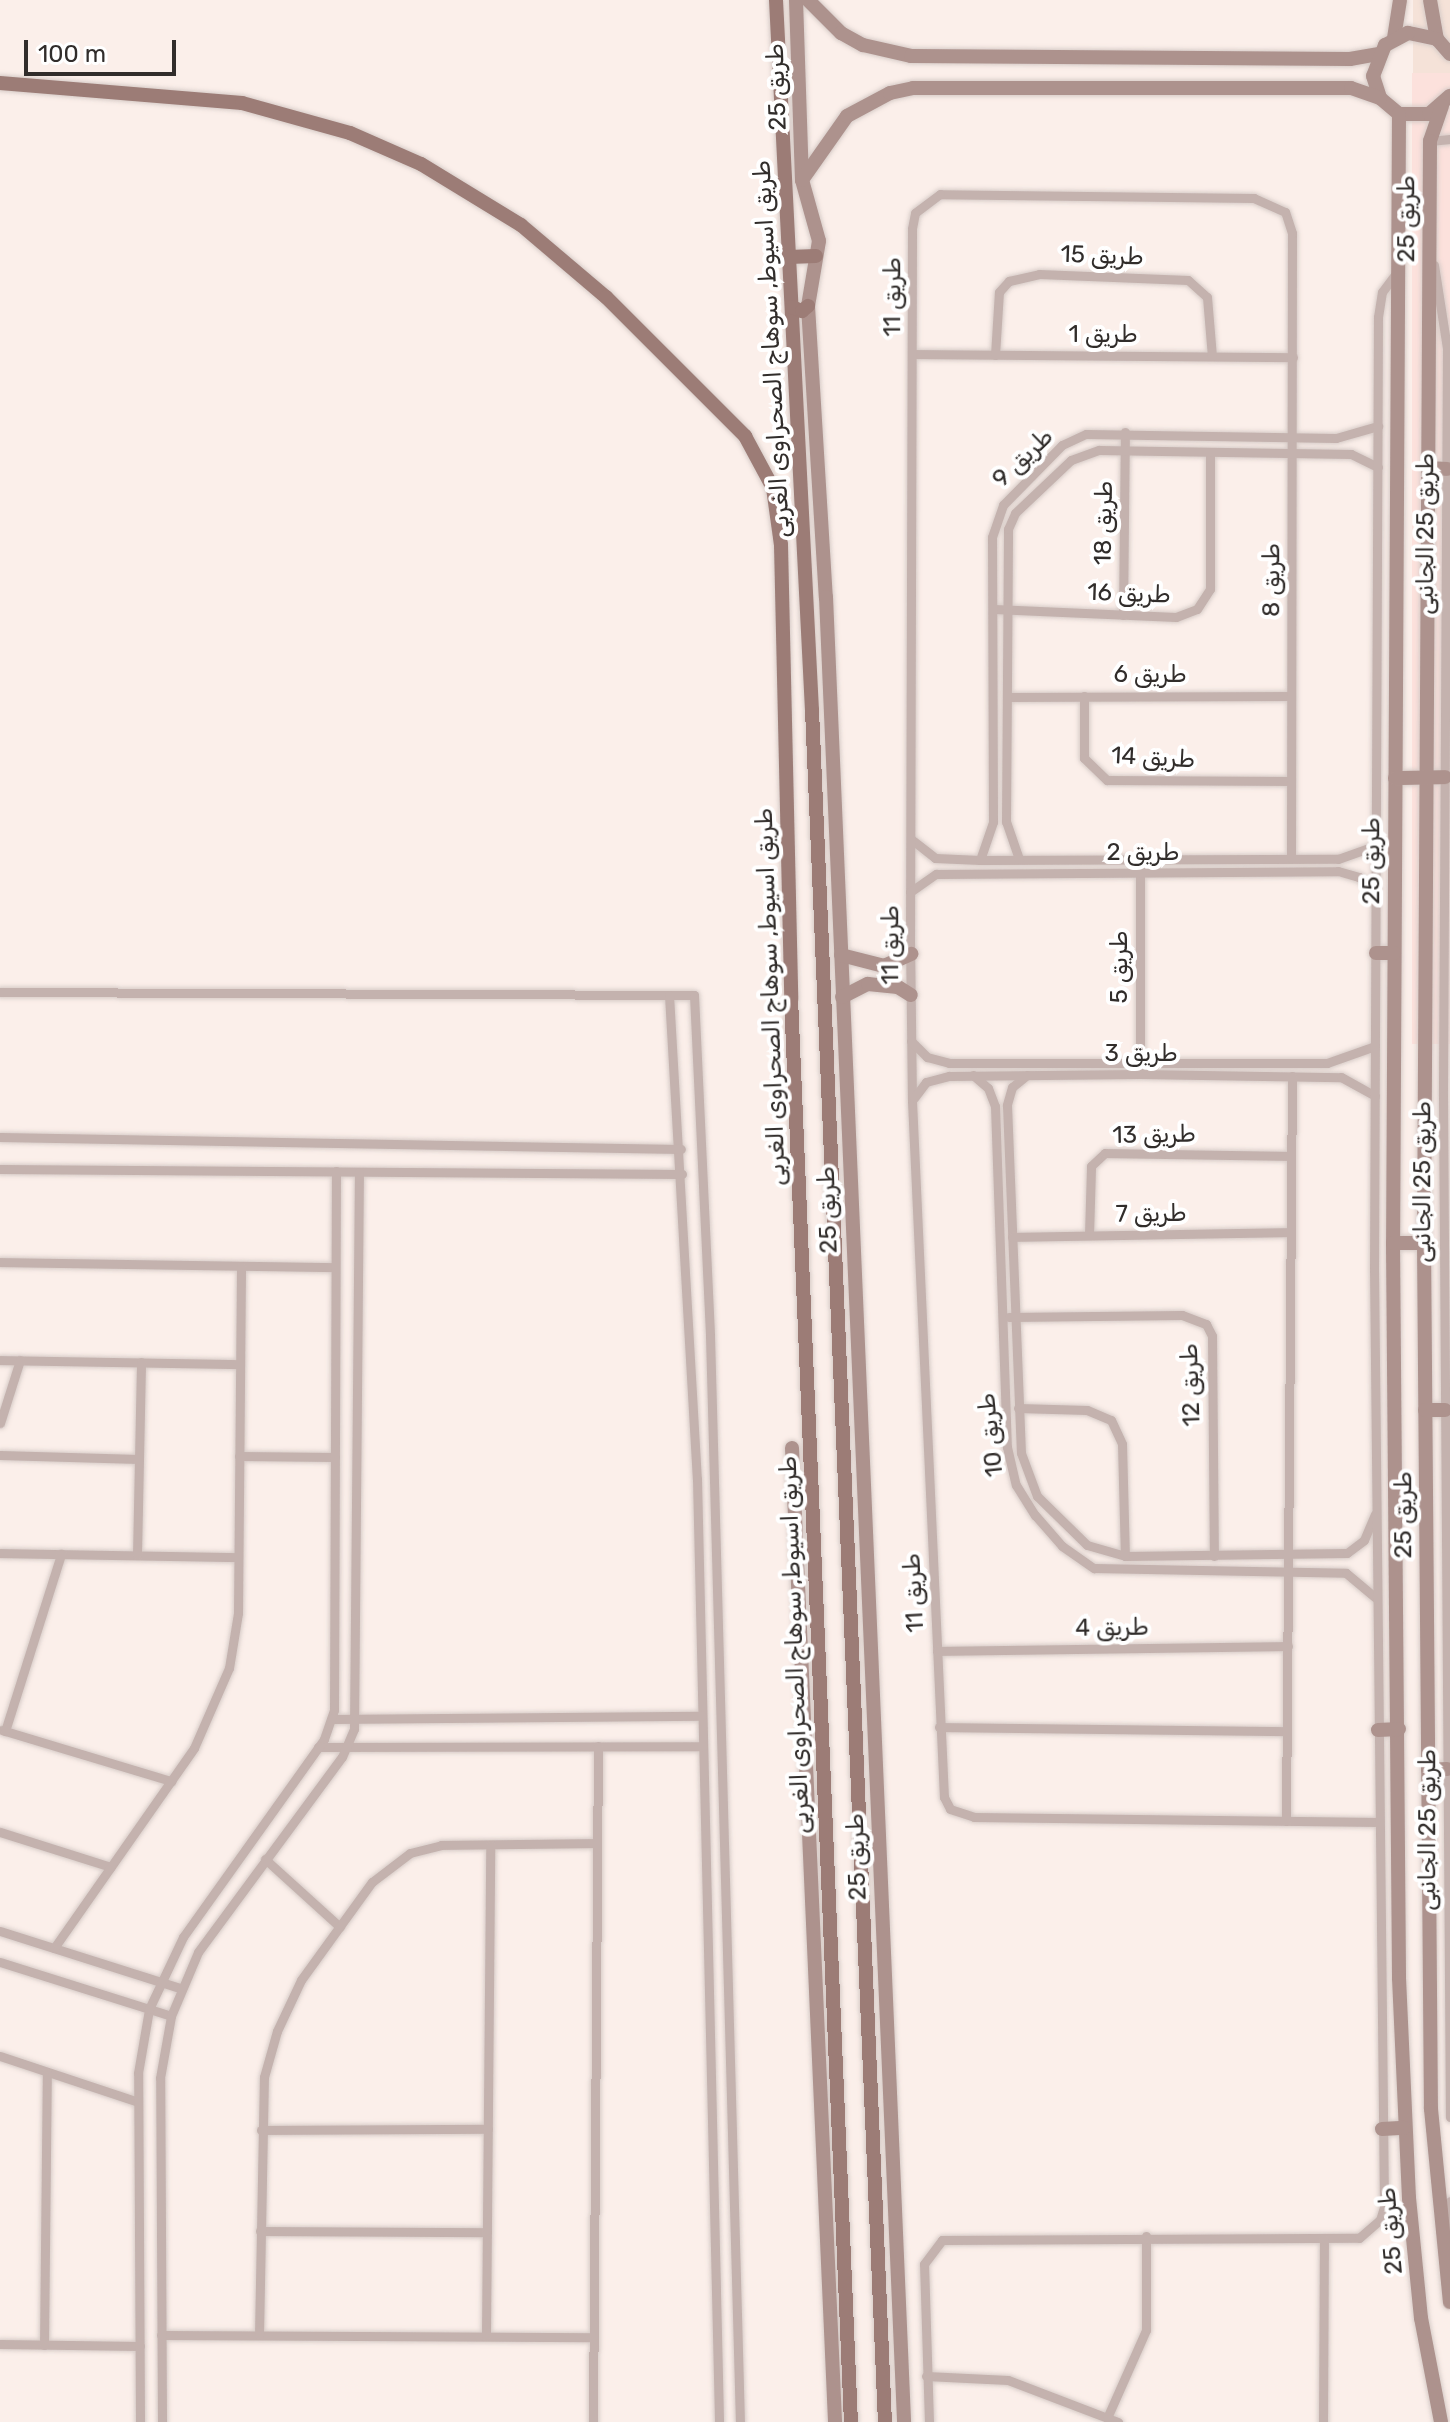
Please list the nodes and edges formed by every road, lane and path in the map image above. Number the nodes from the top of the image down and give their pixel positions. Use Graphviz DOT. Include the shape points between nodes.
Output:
graph roads {
  1 [pos="776,0"];
  2 [pos="796,0"];
  3 [pos="808,0"];
  4 [pos="1400,0"];
  5 [pos="1430,0"];
  6 [pos="1394,38"];
  7 [pos="1446,49"];
  8 [pos="1378,54"];
  9 [pos="0,83"];
  10 [pos="1380,98"];
  11 [pos="1448,99"];
  12 [pos="1399,114"];
  13 [pos="1450,139"];
  14 [pos="1430,141"];
  15 [pos="802,180"];
  16 [pos="1429,250"];
  17 [pos="816,256"];
  18 [pos="789,257"];
  19 [pos="1397,272"];
  20 [pos="1292,302"];
  21 [pos="808,306"];
  22 [pos="792,307"];
  23 [pos="913,354"];
  24 [pos="995,355"];
  25 [pos="1212,356"];
  26 [pos="1293,357"];
  27 [pos="1378,426"];
  28 [pos="1125,432"];
  29 [pos="1293,438"];
  30 [pos="1125,450"];
  31 [pos="1210,452"];
  32 [pos="1293,453"];
  33 [pos="1022,467"];
  34 [pos="1378,467"];
  35 [pos="1428,468"];
  36 [pos="1447,469"];
  37 [pos="1031,476"];
  38 [pos="994,609"];
  39 [pos="1009,609"];
  40 [pos="1123,615"];
  41 [pos="1084,696"];
  42 [pos="1291,696"];
  43 [pos="1009,697"];
  44 [pos="1426,777"];
  45 [pos="1445,777"];
  46 [pos="1395,778"];
  47 [pos="1291,781"];
  48 [pos="911,839"];
  49 [pos="1377,845"];
  50 [pos="1291,858"];
  51 [pos="1019,859"];
  52 [pos="980,860"];
  53 [pos="1140,860"];
  54 [pos="1140,873"];
  55 [pos="1376,891"];
  56 [pos="910,892"];
  57 [pos="1376,953"];
  58 [pos="1394,953"];
  59 [pos="911,954"];
  60 [pos="841,955"];
  61 [pos="0,992"];
  62 [pos="669,995"];
  63 [pos="911,995"];
  64 [pos="842,997"];
  65 [pos="1447,1037"];
  66 [pos="911,1041"];
  67 [pos="1425,1044"];
  68 [pos="1375,1046"];
  69 [pos="1446,1051"];
  70 [pos="1140,1068"];
  71 [pos="973,1075"];
  72 [pos="1027,1075"];
  73 [pos="1292,1076"];
  74 [pos="1375,1096"];
  75 [pos="912,1101"];
  76 [pos="0,1137"];
  77 [pos="681,1149"];
  78 [pos="1291,1156"];
  79 [pos="0,1169"];
  80 [pos="336,1171"];
  81 [pos="359,1172"];
  82 [pos="682,1174"];
  83 [pos="1291,1232"];
  84 [pos="1089,1235"];
  85 [pos="1012,1237"];
  86 [pos="1393,1243"];
  87 [pos="1424,1243"];
  88 [pos="0,1262"];
  89 [pos="241,1266"];
  90 [pos="335,1267"];
  91 [pos="1002,1317"];
  92 [pos="1015,1317"];
  93 [pos="0,1360"];
  94 [pos="20,1360"];
  95 [pos="141,1362"];
  96 [pos="240,1364"];
  97 [pos="1018,1408"];
  98 [pos="1425,1410"];
  99 [pos="1445,1410"];
  100 [pos="0,1423"];
  101 [pos="809,1446"];
  102 [pos="792,1448"];
  103 [pos="0,1455"];
  104 [pos="239,1456"];
  105 [pos="335,1457"];
  106 [pos="139,1459"];
  107 [pos="1023,1467"];
  108 [pos="1011,1469"];
  109 [pos="1378,1507"];
  110 [pos="0,1553"];
  111 [pos="61,1554"];
  112 [pos="137,1555"];
  113 [pos="1288,1555"];
  114 [pos="1113,1556"];
  115 [pos="1125,1556"];
  116 [pos="1214,1556"];
  117 [pos="238,1557"];
  118 [pos="1288,1572"];
  119 [pos="1112,1573"];
  120 [pos="1377,1598"];
  121 [pos="1288,1646"];
  122 [pos="937,1651"];
  123 [pos="1448,1671"];
  124 [pos="702,1716"];
  125 [pos="332,1719"];
  126 [pos="355,1719"];
  127 [pos="939,1727"];
  128 [pos="1399,1729"];
  129 [pos="3,1730"];
  130 [pos="1378,1730"];
  131 [pos="1287,1731"];
  132 [pos="598,1746"];
  133 [pos="703,1746"];
  134 [pos="318,1747"];
  135 [pos="348,1747"];
  136 [pos="1447,1769"];
  137 [pos="1428,1770"];
  138 [pos="171,1781"];
  139 [pos="1286,1821"];
  140 [pos="1379,1822"];
  141 [pos="0,1832"];
  142 [pos="597,1843"];
  143 [pos="490,1845"];
  144 [pos="265,1859"];
  145 [pos="111,1867"];
  146 [pos="340,1927"];
  147 [pos="0,1931"];
  148 [pos="54,1948"];
  149 [pos="0,1962"];
  150 [pos="160,1982"];
  151 [pos="180,1988"];
  152 [pos="149,2009"];
  153 [pos="1450,2010"];
  154 [pos="171,2016"];
  155 [pos="0,2056"];
  156 [pos="1450,2066"];
  157 [pos="47,2072"];
  158 [pos="138,2102"];
  159 [pos="1431,2109"];
  160 [pos="1403,2110"];
  161 [pos="1450,2117"];
  162 [pos="1404,2128"];
  163 [pos="488,2129"];
  164 [pos="1382,2129"];
  165 [pos="261,2130"];
  166 [pos="1450,2201"];
  167 [pos="260,2231"];
  168 [pos="487,2232"];
  169 [pos="1146,2236"];
  170 [pos="1324,2239"];
  171 [pos="1443,2251"];
  172 [pos="1450,2299"];
  173 [pos="161,2335"];
  174 [pos="259,2335"];
  175 [pos="486,2336"];
  176 [pos="594,2337"];
  177 [pos="0,2344"];
  178 [pos="44,2345"];
  179 [pos="140,2346"];
  180 [pos="926,2376"];
  181 [pos="1439,2417"];
  182 [pos="1113,2420"];
  183 [pos="140,2422"];
  184 [pos="162,2422"];
  185 [pos="593,2422"];
  186 [pos="719,2422"];
  187 [pos="740,2422"];
  188 [pos="835,2422"];
  189 [pos="851,2422"];
  190 [pos="885,2422"];
  191 [pos="904,2422"];
  192 [pos="929,2422"];
  193 [pos="1323,2422"];
  1 -- 18 [label="main road, طريق اسيوط, سوهاج الصحراوى الغربى"];
  2 -- 15 [label="street, طريق 25"];
  3 -- 8 [label="street" via="832,26 863,45 911,56 1350,59"];
  4 -- 6 [label="street"];
  5 -- 7 [label="street"];
  6 -- 7 [label="street" via="1408,33"];
  6 -- 8 [label="street"];
  8 -- 10 [label="street" via="1373,76"];
  9 -- 101 [label="main road, طريق اسيوط, سوهاج الصحراوى الغربى" via="242,103 337,129 421,164 489,203 564,260 725,415 761,461 780,516 791,998"];
  10 -- 12 [label="street"];
  10 -- 15 [label="street" via="1351,88 913,88 878,98 847,116"];
  11 -- 12 [label="street" via="1429,114"];
  11 -- 14 [label="street, طريق 25"];
  12 -- 19 [label="street, طريق 25"];
  13 -- 14 [label="street"];
  14 -- 16 [label="street, طريق 25"];
  15 -- 17 [label="street, طريق 25" via="819,241"];
  16 -- 35 [label="street, طريق 25"];
  16 -- 36 [label="street, طريق 25 الجانبى" via="1447,348"];
  17 -- 18 [label="main road"];
  17 -- 21 [label="street, طريق 25"];
  18 -- 22 [label="main road, طريق اسيوط, سوهاج الصحراوى الغربى"];
  19 -- 27 [label="street" via="1379,303"];
  19 -- 46 [label="street, طريق 25"];
  20 -- 23 [label="street, طريق 11" via="1290,222 1266,199 940,194 915,213 912,229"];
  20 -- 26 [label="street, طريق 8"];
  21 -- 22 [label="main road" via="802,311"];
  21 -- 60 [label="street, طريق 25"];
  22 -- 190 [label="main road, طريق اسيوط, سوهاج الصحراوى الغربى"];
  23 -- 24 [label="street, طريق 1"];
  23 -- 48 [label="street, طريق 11"];
  24 -- 25 [label="street, طريق 1"];
  24 -- 25 [label="street, طريق 15" via="999,292 1023,275 1039,274 1188,280 1207,297"];
  25 -- 26 [label="street, طريق 1"];
  26 -- 29 [label="street, طريق 8"];
  27 -- 29 [label="street, طريق 9" via="1336,438"];
  27 -- 34 [label="street"];
  28 -- 29 [label="street, طريق 9"];
  28 -- 30 [label="street, طريق 18"];
  28 -- 37 [label="street, طريق 9" via="1076,437"];
  29 -- 32 [label="street, طريق 8"];
  30 -- 31 [label="street, طريق 9"];
  30 -- 39 [label="street, طريق 9" via="1085,452 1071,460 1015,513 1008,529"];
  30 -- 40 [label="street, طريق 18"];
  31 -- 32 [label="street, طريق 9"];
  31 -- 40 [label="street, طريق 16" via="1210,589 1204,601 1176,617"];
  32 -- 34 [label="street, طريق 9" via="1351,454"];
  32 -- 42 [label="street, طريق 8"];
  33 -- 37 [label="street"];
  34 -- 49 [label="street"];
  35 -- 36 [label="street"];
  35 -- 44 [label="street, طريق 25"];
  36 -- 45 [label="street, طريق 25 الجانبى"];
  37 -- 38 [label="street, طريق 9" via="1003,505 994,524"];
  38 -- 39 [label="street, طريق 16"];
  38 -- 52 [label="street, طريق 9" via="993,822"];
  39 -- 40 [label="street, طريق 16"];
  39 -- 43 [label="street, طريق 9"];
  41 -- 42 [label="street, طريق 6"];
  41 -- 43 [label="street, طريق 6"];
  41 -- 47 [label="street, طريق 14" via="1084,758 1107,780"];
  42 -- 47 [label="street, طريق 8"];
  43 -- 51 [label="street, طريق 9" via="1006,822"];
  44 -- 45 [label="street"];
  44 -- 46 [label="street"];
  44 -- 67 [label="street, طريق 25"];
  45 -- 65 [label="street, طريق 25 الجانبى"];
  46 -- 58 [label="street, طريق 25"];
  47 -- 50 [label="street, طريق 8"];
  48 -- 52 [label="street, طريق 2" via="935,858"];
  48 -- 56 [label="street, طريق 11"];
  49 -- 50 [label="street, طريق 2" via="1348,858"];
  49 -- 55 [label="street"];
  50 -- 53 [label="street, طريق 2"];
  51 -- 52 [label="street, طريق 2"];
  51 -- 53 [label="street, طريق 2"];
  53 -- 54 [label="street, طريق 5"];
  54 -- 55 [label="street, طريق 2" via="1338,871 1359,877"];
  54 -- 56 [label="street, طريق 2" via="936,874"];
  54 -- 70 [label="street, طريق 5"];
  55 -- 57 [label="street"];
  56 -- 59 [label="street, طريق 11"];
  57 -- 58 [label="street"];
  57 -- 68 [label="street"];
  58 -- 86 [label="street, طريق 25"];
  59 -- 60 [label="street" via="884,966"];
  59 -- 63 [label="street, طريق 11"];
  60 -- 64 [label="street, طريق 25"];
  61 -- 62 [label="street"];
  62 -- 77 [label="street"];
  62 -- 187 [label="street" via="694,995 711,1350"];
  63 -- 64 [label="street" via="883,983"];
  63 -- 66 [label="street, طريق 11"];
  64 -- 191 [label="street, طريق 25"];
  65 -- 67 [label="street"];
  65 -- 69 [label="street, طريق 25 الجانبى"];
  66 -- 70 [label="street, طريق 3" via="927,1057 949,1063"];
  66 -- 75 [label="street, طريق 11"];
  67 -- 69 [label="street"];
  67 -- 87 [label="street, طريق 25"];
  68 -- 70 [label="street, طريق 3" via="1327,1063"];
  68 -- 74 [label="street"];
  69 -- 99 [label="street, طريق 25 الجانبى"];
  70 -- 72 [label="street, طريق 3"];
  70 -- 73 [label="street, طريق 3"];
  71 -- 72 [label="street, طريق 3"];
  71 -- 75 [label="street, طريق 3" via="937,1077"];
  71 -- 91 [label="street, طريق 10" via="988,1088 995,1106"];
  72 -- 85 [label="street, طريق 10" via="1012,1087 1007,1105"];
  73 -- 74 [label="street, طريق 3" via="1341,1077"];
  73 -- 78 [label="street"];
  74 -- 109 [label="street"];
  75 -- 122 [label="street, طريق 11"];
  76 -- 77 [label="street"];
  77 -- 82 [label="street"];
  78 -- 83 [label="street"];
  78 -- 84 [label="street, طريق 13" via="1105,1153 1091,1166"];
  79 -- 80 [label="street"];
  80 -- 81 [label="street"];
  80 -- 90 [label="street"];
  81 -- 82 [label="street"];
  81 -- 126 [label="street"];
  82 -- 124 [label="street"];
  83 -- 84 [label="street, طريق 7"];
  83 -- 113 [label="street"];
  84 -- 85 [label="street, طريق 7"];
  85 -- 92 [label="street, طريق 10"];
  86 -- 87 [label="street"];
  86 -- 128 [label="street, طريق 25"];
  87 -- 98 [label="street, طريق 25"];
  88 -- 89 [label="street"];
  89 -- 90 [label="street"];
  89 -- 96 [label="street"];
  90 -- 105 [label="street"];
  91 -- 92 [label="street, طريق 12"];
  91 -- 108 [label="street, طريق 10"];
  92 -- 97 [label="street, طريق 10"];
  92 -- 116 [label="street, طريق 12" via="1182,1315 1206,1324 1212,1336"];
  93 -- 94 [label="street"];
  94 -- 95 [label="street"];
  94 -- 100 [label="street"];
  95 -- 96 [label="street"];
  95 -- 106 [label="street"];
  96 -- 104 [label="street"];
  97 -- 107 [label="street, طريق 10"];
  97 -- 115 [label="street" via="1087,1410 1111,1420 1122,1444"];
  98 -- 99 [label="street"];
  98 -- 137 [label="street, طريق 25"];
  99 -- 123 [label="street, طريق 25 الجانبى"];
  101 -- 102 [label="main road"];
  101 -- 189 [label="main road, طريق اسيوط, سوهاج الصحراوى الغربى"];
  102 -- 188 [label="street"];
  103 -- 106 [label="street"];
  104 -- 105 [label="street"];
  104 -- 117 [label="street"];
  105 -- 125 [label="street"];
  106 -- 112 [label="street"];
  107 -- 108 [label="street"];
  107 -- 114 [label="street, طريق 10" via="1037,1496 1057,1518 1087,1545"];
  108 -- 119 [label="street, طريق 10" via="1024,1500 1062,1546 1077,1560"];
  109 -- 113 [label="street, طريق 10" via="1357,1548 1336,1555"];
  109 -- 120 [label="street"];
  110 -- 111 [label="street"];
  111 -- 112 [label="street"];
  111 -- 129 [label="street"];
  112 -- 117 [label="street"];
  113 -- 116 [label="street, طريق 10"];
  113 -- 118 [label="street"];
  114 -- 115 [label="street, طريق 10"];
  114 -- 119 [label="street"];
  115 -- 116 [label="street, طريق 10"];
  117 -- 138 [label="street" via="238,1613 229,1668 209,1722"];
  118 -- 119 [label="street, طريق 10"];
  118 -- 120 [label="street, طريق 10" via="1346,1573"];
  118 -- 121 [label="street"];
  120 -- 130 [label="street"];
  121 -- 122 [label="street, طريق 4"];
  121 -- 131 [label="street"];
  122 -- 127 [label="street, طريق 11"];
  123 -- 136 [label="street, طريق 25 الجانبى"];
  124 -- 126 [label="street"];
  124 -- 133 [label="street"];
  125 -- 126 [label="street"];
  125 -- 134 [label="street"];
  126 -- 135 [label="street"];
  127 -- 131 [label="street"];
  127 -- 139 [label="street, طريق 11" via="944,1797 961,1816"];
  128 -- 130 [label="street"];
  128 -- 160 [label="street, طريق 25"];
  129 -- 138 [label="street"];
  130 -- 140 [label="street"];
  131 -- 139 [label="street"];
  132 -- 133 [label="street"];
  132 -- 135 [label="street"];
  132 -- 142 [label="street"];
  133 -- 186 [label="street"];
  134 -- 135 [label="street"];
  134 -- 150 [label="street" via="183,1937"];
  135 -- 144 [label="street"];
  136 -- 137 [label="street"];
  136 -- 153 [label="street, طريق 25 الجانبى"];
  137 -- 159 [label="street, طريق 25"];
  138 -- 145 [label="street"];
  139 -- 140 [label="street, طريق 11"];
  140 -- 164 [label="street"];
  141 -- 145 [label="street"];
  142 -- 143 [label="street"];
  142 -- 176 [label="street"];
  143 -- 146 [label="street" via="433,1846 396,1861 372,1882"];
  143 -- 163 [label="street"];
  144 -- 146 [label="street"];
  144 -- 151 [label="street" via="198,1952"];
  145 -- 148 [label="street"];
  146 -- 165 [label="street" via="294,1992 277,2031 264,2077"];
  147 -- 148 [label="street"];
  148 -- 150 [label="street"];
  149 -- 152 [label="street"];
  150 -- 151 [label="street"];
  150 -- 152 [label="street"];
  151 -- 154 [label="street"];
  152 -- 154 [label="street"];
  152 -- 158 [label="street" via="141,2041"];
  153 -- 156 [label="street, طريق 25 الجانبى"];
  154 -- 173 [label="street" via="160,2078"];
  155 -- 157 [label="street"];
  156 -- 161 [label="street, طريق 25 الجانبى"];
  157 -- 158 [label="street"];
  157 -- 178 [label="street"];
  158 -- 179 [label="street"];
  159 -- 160 [label="street"];
  159 -- 171 [label="street, طريق 25"];
  160 -- 162 [label="street, طريق 25"];
  162 -- 164 [label="street"];
  162 -- 181 [label="street, طريق 25" via="1421,2318"];
  163 -- 165 [label="street"];
  163 -- 168 [label="street"];
  164 -- 170 [label="street" via="1380,2220 1359,2238"];
  165 -- 167 [label="street"];
  166 -- 171 [label="street"];
  167 -- 168 [label="street"];
  167 -- 174 [label="street"];
  168 -- 175 [label="street"];
  169 -- 170 [label="street"];
  169 -- 180 [label="street" via="942,2240 924,2264"];
  169 -- 182 [label="street" via="1146,2330"];
  170 -- 193 [label="street"];
  171 -- 172 [label="street, طريق 25"];
  173 -- 174 [label="street"];
  173 -- 184 [label="street"];
  174 -- 175 [label="street"];
  175 -- 176 [label="street"];
  176 -- 185 [label="street"];
  177 -- 178 [label="street"];
  178 -- 179 [label="street"];
  179 -- 183 [label="street"];
  180 -- 182 [label="street" via="1008,2380"];
  180 -- 192 [label="street"];
}
